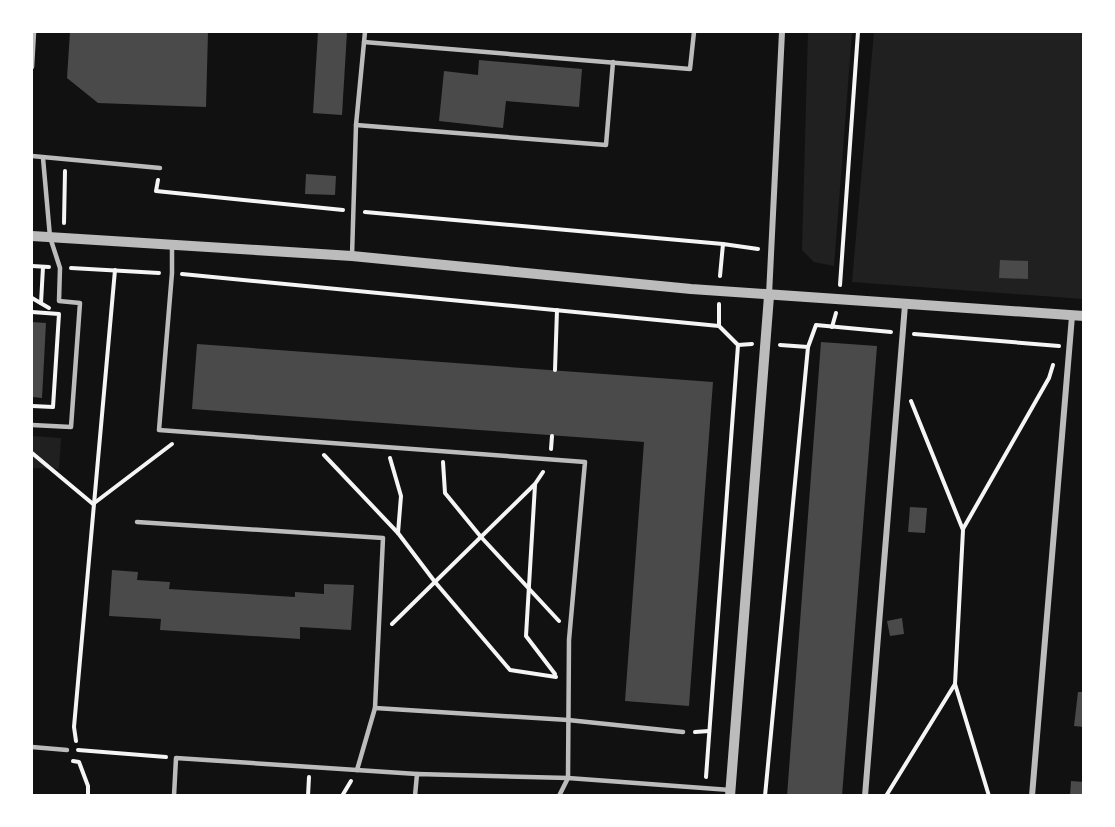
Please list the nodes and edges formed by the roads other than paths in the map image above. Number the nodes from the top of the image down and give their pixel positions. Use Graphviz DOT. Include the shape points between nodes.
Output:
graph roads {
  1 [pos="34,32"];
  2 [pos="365,32"];
  3 [pos="694,32"];
  4 [pos="782,32"];
  5 [pos="364,42"];
  6 [pos="613,62"];
  7 [pos="32,67"];
  8 [pos="356,125"];
  9 [pos="32,156"];
  10 [pos="43,158"];
  11 [pos="160,168"];
  12 [pos="32,236"];
  13 [pos="50,237"];
  14 [pos="172,244"];
  15 [pos="352,256"];
  16 [pos="769,296"];
  17 [pos="905,305"];
  18 [pos="1072,316"];
  19 [pos="1083,316"];
  20 [pos="32,425"];
  21 [pos="136,522"];
  22 [pos="375,708"];
  23 [pos="568,720"];
  24 [pos="683,732"];
  25 [pos="32,747"];
  26 [pos="67,750"];
  27 [pos="357,770"];
  28 [pos="417,774"];
  29 [pos="568,778"];
  30 [pos="730,793"];
  31 [pos="174,795"];
  32 [pos="415,795"];
  33 [pos="559,795"];
  34 [pos="865,795"];
  35 [pos="1032,795"];
  1 -- 7 [label="lane"];
  2 -- 5 [label="lane"];
  3 -- 6 [label="lane" via="690,69"];
  4 -- 16 [label="street"];
  5 -- 6 [label="lane"];
  5 -- 8 [label="lane"];
  6 -- 8 [label="lane" via="606,145"];
  8 -- 15 [label="lane"];
  9 -- 10 [label="lane"];
  10 -- 11 [label="lane"];
  10 -- 13 [label="lane"];
  12 -- 13 [label="street"];
  13 -- 14 [label="street"];
  13 -- 20 [label="lane" via="60,268 59,301 80,303 71,427"];
  14 -- 15 [label="street"];
  14 -- 23 [label="lane" via="159,430 585,462 570,632"];
  15 -- 16 [label="street"];
  16 -- 17 [label="street"];
  16 -- 30 [label="street"];
  17 -- 18 [label="street"];
  17 -- 34 [label="street"];
  18 -- 19 [label="street"];
  18 -- 35 [label="street"];
  21 -- 22 [label="lane" via="382,538"];
  22 -- 23 [label="lane"];
  22 -- 27 [label="lane"];
  23 -- 24 [label="lane"];
  23 -- 29 [label="lane"];
  25 -- 26 [label="lane"];
  27 -- 28 [label="lane"];
  27 -- 31 [label="lane" via="176,758"];
  28 -- 29 [label="lane"];
  28 -- 32 [label="lane"];
  29 -- 30 [label="lane"];
  29 -- 33 [label="lane"];
}
